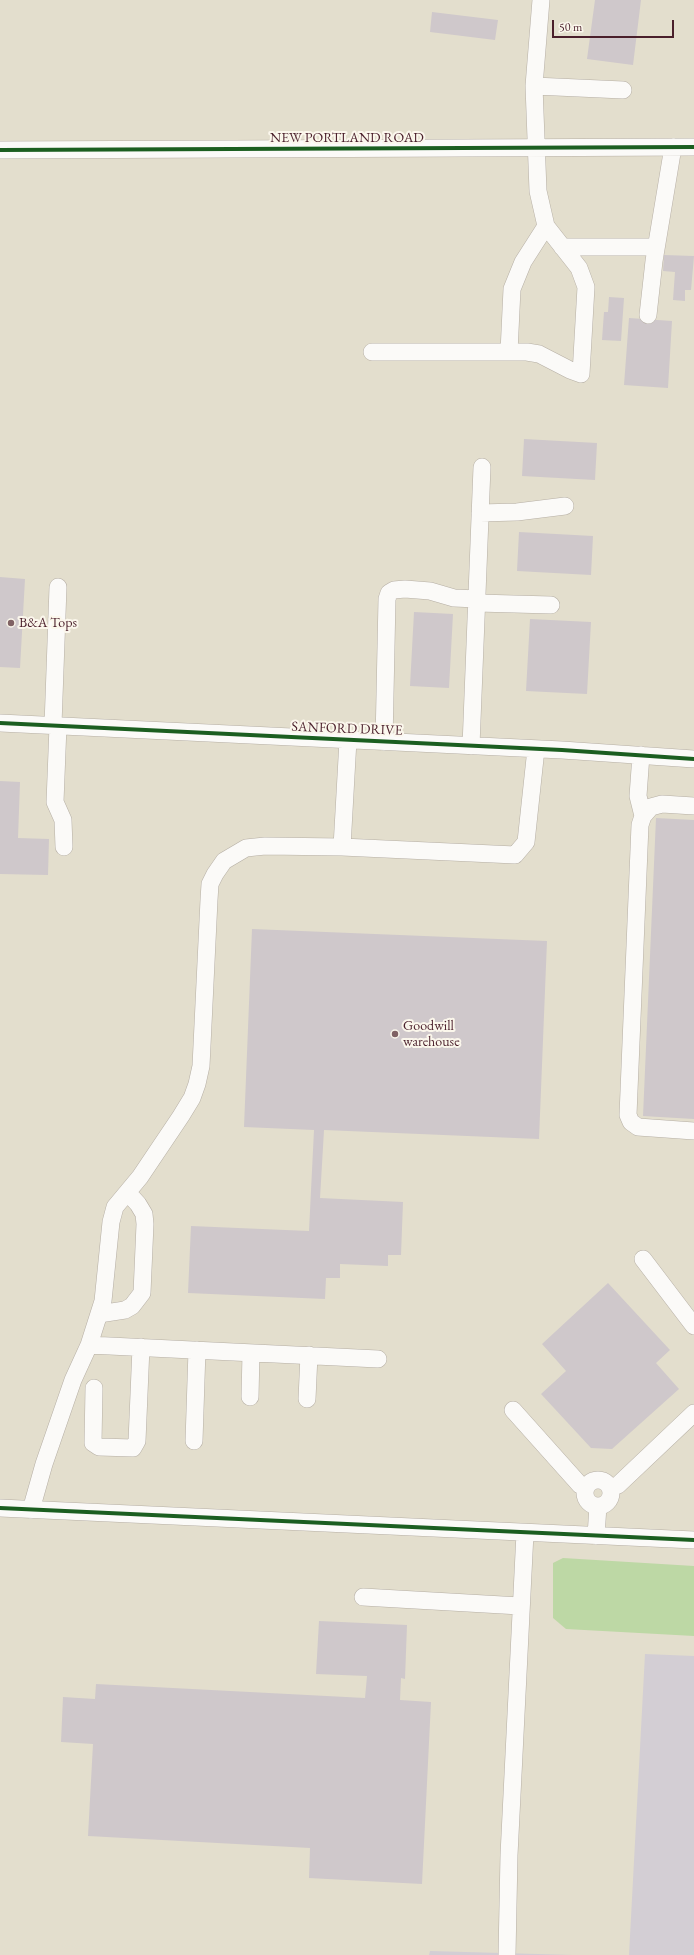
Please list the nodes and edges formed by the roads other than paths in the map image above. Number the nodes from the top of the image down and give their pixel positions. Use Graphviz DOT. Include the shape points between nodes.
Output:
graph roads {
  1 [pos="541,0"];
  2 [pos="534,86"];
  3 [pos="623,90"];
  4 [pos="673,147"];
  5 [pos="694,147"];
  6 [pos="535,148"];
  7 [pos="0,150"];
  8 [pos="546,226"];
  9 [pos="562,247"];
  10 [pos="656,247"];
  11 [pos="648,315"];
  12 [pos="372,352"];
  13 [pos="509,352"];
  14 [pos="482,467"];
  15 [pos="564,506"];
  16 [pos="480,513"];
  17 [pos="58,587"];
  18 [pos="477,601"];
  19 [pos="551,605"];
  20 [pos="0,723"];
  21 [pos="56,726"];
  22 [pos="348,740"];
  23 [pos="384,742"];
  24 [pos="471,746"];
  25 [pos="536,749"];
  26 [pos="641,755"];
  27 [pos="694,759"];
  28 [pos="694,806"];
  29 [pos="642,816"];
  30 [pos="64,847"];
  31 [pos="342,847"];
  32 [pos="694,1130"];
  33 [pos="128,1193"];
  34 [pos="643,1259"];
  35 [pos="99,1314"];
  36 [pos="694,1326"];
  37 [pos="89,1345"];
  38 [pos="141,1347"];
  39 [pos="197,1350"];
  40 [pos="251,1353"];
  41 [pos="309,1355"];
  42 [pos="378,1359"];
  43 [pos="94,1388"];
  44 [pos="250,1397"];
  45 [pos="307,1399"];
  46 [pos="513,1410"];
  47 [pos="694,1414"];
  48 [pos="194,1441"];
  49 [pos="586,1488"];
  50 [pos="610,1488"];
  51 [pos="598,1506"];
  52 [pos="0,1508"];
  53 [pos="31,1510"];
  54 [pos="525,1533"];
  55 [pos="596,1536"];
  56 [pos="694,1540"];
  57 [pos="364,1597"];
  58 [pos="520,1606"];
  59 [pos="507,1955"];
  1 -- 2 [label="street"];
  2 -- 3 [label="street"];
  2 -- 6 [label="street"];
  4 -- 5 [label="street, NEW PORTLAND ROAD"];
  4 -- 6 [label="street, NEW PORTLAND ROAD"];
  4 -- 10 [label="street"];
  6 -- 7 [label="street, NEW PORTLAND ROAD"];
  6 -- 8 [label="street" via="538,191"];
  8 -- 9 [label="street"];
  8 -- 13 [label="street" via="523,262 512,289"];
  9 -- 10 [label="street"];
  9 -- 13 [label="street" via="579,268 586,287 582,374 539,354"];
  10 -- 11 [label="street"];
  12 -- 13 [label="street"];
  14 -- 16 [label="street"];
  15 -- 16 [label="street" via="517,512"];
  16 -- 18 [label="street"];
  17 -- 21 [label="street"];
  18 -- 19 [label="street"];
  18 -- 23 [label="street" via="405,589 389,593"];
  18 -- 24 [label="street"];
  20 -- 21 [label="street, SANFORD DRIVE"];
  21 -- 22 [label="street, SANFORD DRIVE"];
  21 -- 30 [label="street" via="55,802 63,820"];
  22 -- 23 [label="street, SANFORD DRIVE"];
  22 -- 31 [label="street"];
  23 -- 24 [label="street, SANFORD DRIVE"];
  24 -- 25 [label="street, SANFORD DRIVE"];
  25 -- 26 [label="street, SANFORD DRIVE"];
  25 -- 31 [label="street" via="526,842 515,855"];
  26 -- 27 [label="street, SANFORD DRIVE"];
  26 -- 29 [label="street" via="638,796"];
  28 -- 29 [label="street" via="662,804 651,807"];
  29 -- 32 [label="street" via="628,1115 631,1122 638,1127"];
  31 -- 33 [label="street" via="246,848 224,862 215,874 210,884 201,1066 197,1084 181,1116"];
  33 -- 35 [label="street" via="115,1208 111,1222 103,1301"];
  33 -- 35 [label="street" via="141,1209 146,1224 142,1293 132,1306 125,1310"];
  34 -- 36 [label="street"];
  35 -- 37 [label="street"];
  37 -- 38 [label="street"];
  37 -- 53 [label="street" via="72,1380"];
  38 -- 39 [label="street"];
  38 -- 43 [label="street" via="136,1441 132,1448 99,1447 93,1443"];
  39 -- 40 [label="street"];
  39 -- 48 [label="street"];
  40 -- 41 [label="street"];
  40 -- 44 [label="street"];
  41 -- 42 [label="street"];
  41 -- 45 [label="street"];
  46 -- 49 [label="street"];
  47 -- 50 [label="street" via="618,1485"];
  49 -- 50 [label="street" via="597,1480 605,1482"];
  49 -- 51 [label="street" via="588,1501"];
  50 -- 51 [label="street" via="610,1500"];
  51 -- 55 [label="street"];
  52 -- 53 [label="street"];
  53 -- 54 [label="street"];
  54 -- 55 [label="street"];
  54 -- 58 [label="street"];
  55 -- 56 [label="street"];
  57 -- 58 [label="street"];
  58 -- 59 [label="street"];
}
